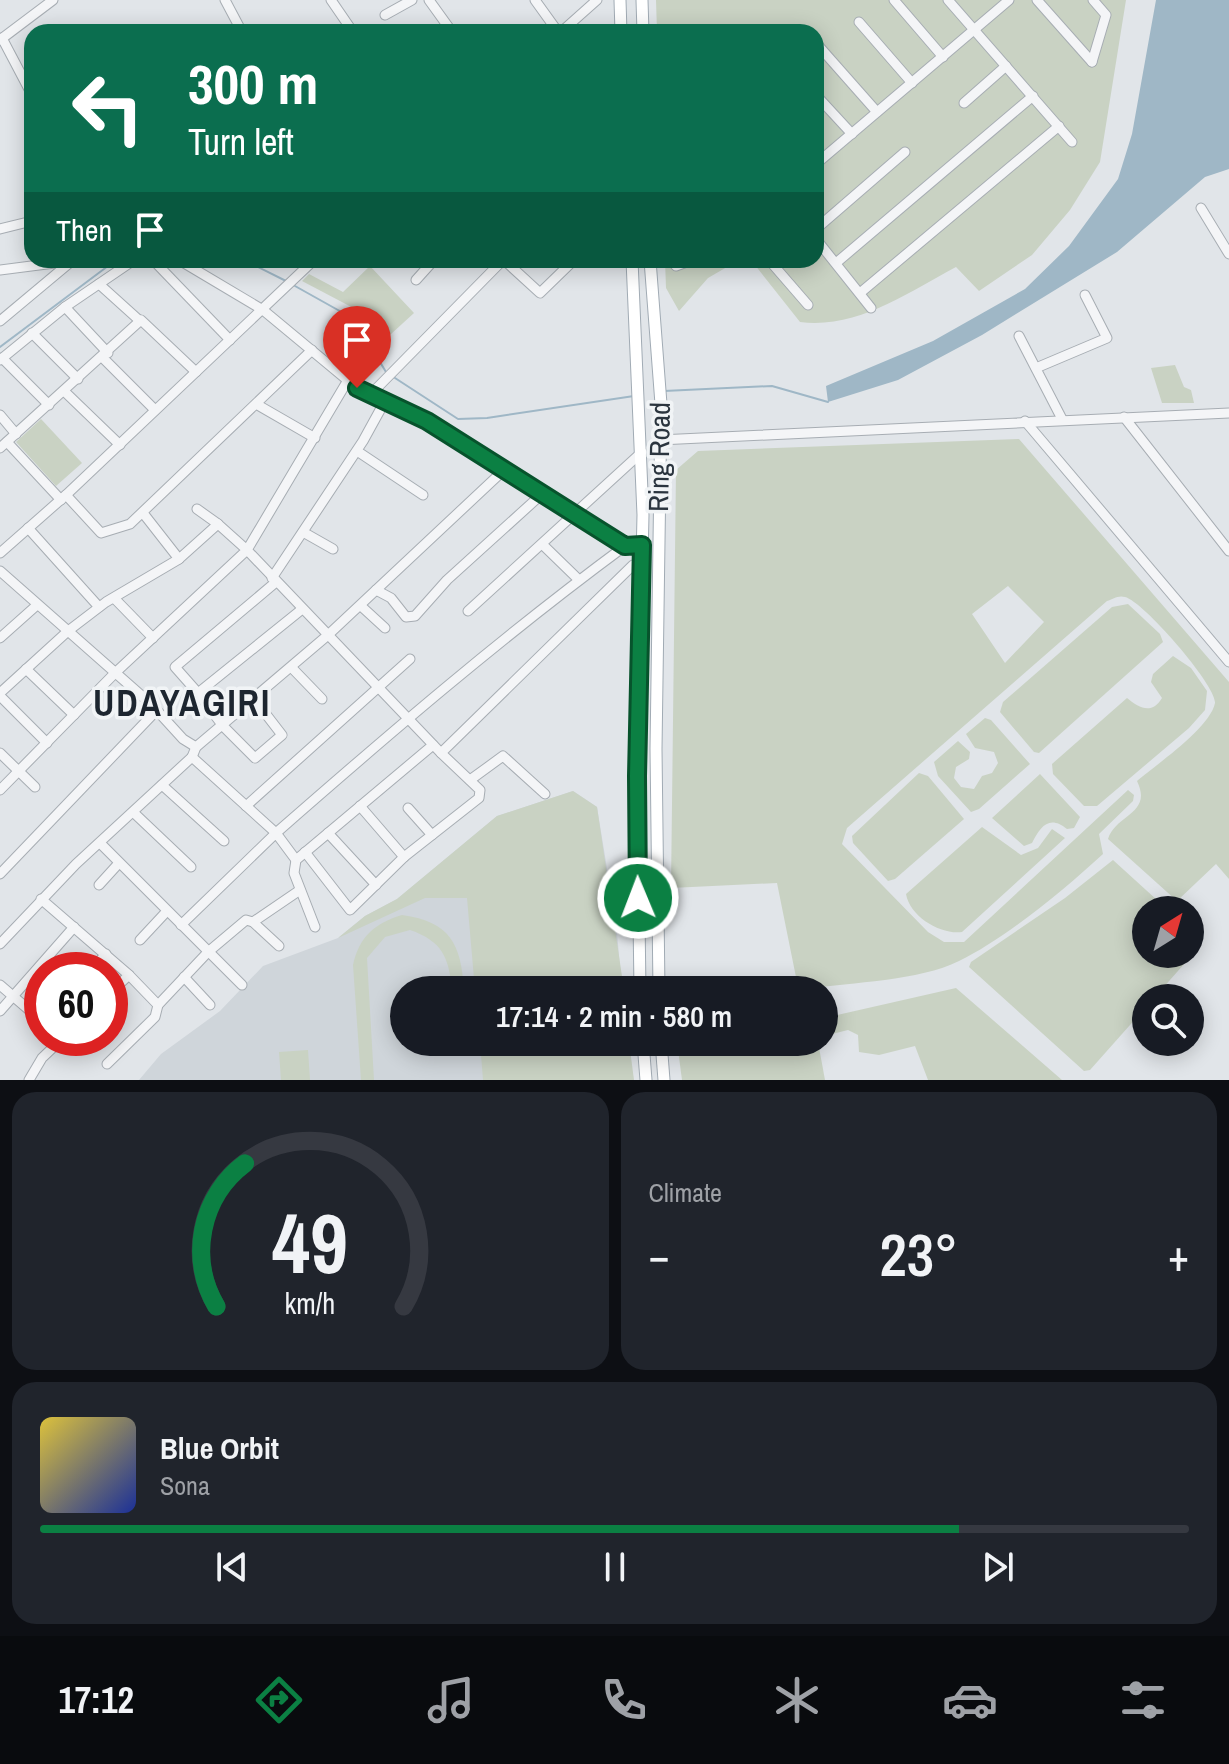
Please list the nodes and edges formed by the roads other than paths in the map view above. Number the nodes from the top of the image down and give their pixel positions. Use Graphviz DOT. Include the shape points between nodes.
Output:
graph roads {
  1 [pos="53,0"];
  2 [pos="225,0"];
  3 [pos="331,0"];
  4 [pos="412,0"];
  5 [pos="429,0"];
  6 [pos="535,0"];
  7 [pos="597,0"];
  8 [pos="620,0"];
  9 [pos="642,0"];
  10 [pos="894,0"];
  11 [pos="948,0"];
  12 [pos="1009,0"];
  13 [pos="1037,0"];
  14 [pos="1093,0"];
  15 [pos="385,15"];
  16 [pos="859,22"];
  17 [pos="238,24"];
  18 [pos="348,24"];
  19 [pos="446,24"];
  20 [pos="554,24"];
  21 [pos="569,24"];
  22 [pos="621,24"];
  23 [pos="643,24"];
  24 [pos="975,29"];
  25 [pos="1,39"];
  26 [pos="824,52"];
  27 [pos="943,57"];
  28 [pos="1006,66"];
  29 [pos="24,78"];
  30 [pos="912,83"];
  31 [pos="1033,96"];
  32 [pos="964,103"];
  33 [pos="824,104"];
  34 [pos="877,112"];
  35 [pos="1059,126"];
  36 [pos="852,134"];
  37 [pos="1072,142"];
  38 [pos="905,152"];
  39 [pos="824,157"];
  40 [pos="1201,208"];
  41 [pos="824,222"];
  42 [pos="24,223"];
  43 [pos="0,229"];
  44 [pos="824,249"];
  45 [pos="1229,254"];
  46 [pos="836,263"];
  47 [pos="24,267"];
  48 [pos="63,268"];
  49 [pos="122,268"];
  50 [pos="161,268"];
  51 [pos="192,268"];
  52 [pos="305,268"];
  53 [pos="427,268"];
  54 [pos="495,268"];
  55 [pos="512,268"];
  56 [pos="566,268"];
  57 [pos="632,268"];
  58 [pos="651,268"];
  59 [pos="776,268"];
  60 [pos="0,270"];
  61 [pos="416,280"];
  62 [pos="99,284"];
  63 [pos="860,293"];
  64 [pos="1085,295"];
  65 [pos="808,305"];
  66 [pos="65,307"];
  67 [pos="871,308"];
  68 [pos="263,310"];
  69 [pos="0,321"];
  70 [pos="140,321"];
  71 [pos="32,333"];
  72 [pos="1019,336"];
  73 [pos="230,340"];
  74 [pos="312,350"];
  75 [pos="105,355"];
  76 [pos="1,359"];
  77 [pos="1036,368"];
  78 [pos="196,372"];
  79 [pos="78,379"];
  80 [pos="348,380"];
  81 [pos="64,391"];
  82 [pos="371,394"];
  83 [pos="385,401"];
  84 [pos="256,404"];
  85 [pos="49,405"];
  86 [pos="155,410"];
  87 [pos="1229,413"];
  88 [pos="0,415"];
  89 [pos="1124,417"];
  90 [pos="1062,419"];
  91 [pos="1025,421"];
  92 [pos="16,434"];
  93 [pos="315,438"];
  94 [pos="659,440"];
  95 [pos="4,445"];
  96 [pos="120,445"];
  97 [pos="642,446"];
  98 [pos="357,451"];
  99 [pos="505,469"];
  100 [pos="543,493"];
  101 [pos="423,495"];
  102 [pos="64,498"];
  103 [pos="197,509"];
  104 [pos="143,513"];
  105 [pos="575,515"];
  106 [pos="218,524"];
  107 [pos="28,528"];
  108 [pos="303,532"];
  109 [pos="543,545"];
  110 [pos="642,545"];
  111 [pos="625,546"];
  112 [pos="333,549"];
  113 [pos="247,550"];
  114 [pos="1229,551"];
  115 [pos="0,553"];
  116 [pos="179,559"];
  117 [pos="642,565"];
  118 [pos="0,571"];
  119 [pos="274,580"];
  120 [pos="579,580"];
  121 [pos="376,590"];
  122 [pos="114,598"];
  123 [pos="37,605"];
  124 [pos="361,606"];
  125 [pos="99,607"];
  126 [pos="301,610"];
  127 [pos="468,611"];
  128 [pos="385,628"];
  129 [pos="68,631"];
  130 [pos="328,635"];
  131 [pos="0,638"];
  132 [pos="153,638"];
  133 [pos="410,659"];
  134 [pos="1229,662"];
  135 [pos="292,668"];
  136 [pos="26,669"];
  137 [pos="115,673"];
  138 [pos="382,688"];
  139 [pos="198,693"];
  140 [pos="0,694"];
  141 [pos="322,699"];
  142 [pos="255,700"];
  143 [pos="157,710"];
  144 [pos="74,715"];
  145 [pos="409,718"];
  146 [pos="223,726"];
  147 [pos="47,743"];
  148 [pos="433,745"];
  149 [pos="194,752"];
  150 [pos="0,753"];
  151 [pos="441,753"];
  152 [pos="20,772"];
  153 [pos="470,780"];
  154 [pos="162,785"];
  155 [pos="35,787"];
  156 [pos="0,790"];
  157 [pos="545,794"];
  158 [pos="246,806"];
  159 [pos="360,806"];
  160 [pos="408,808"];
  161 [pos="133,812"];
  162 [pos="276,833"];
  163 [pos="328,833"];
  164 [pos="432,835"];
  165 [pos="224,841"];
  166 [pos="100,843"];
  167 [pos="305,852"];
  168 [pos="404,857"];
  169 [pos="296,860"];
  170 [pos="119,863"];
  171 [pos="191,867"];
  172 [pos="0,874"];
  173 [pos="99,885"];
  174 [pos="376,885"];
  175 [pos="300,890"];
  176 [pos="41,899"];
  177 [pos="167,911"];
  178 [pos="253,922"];
  179 [pos="181,925"];
  180 [pos="74,927"];
  181 [pos="315,927"];
  182 [pos="140,940"];
  183 [pos="0,944"];
  184 [pos="279,946"];
  185 [pos="104,952"];
  186 [pos="208,952"];
  187 [pos="129,975"];
  188 [pos="640,976"];
  189 [pos="659,976"];
  190 [pos="184,977"];
  191 [pos="0,985"];
  192 [pos="242,985"];
  193 [pos="13,996"];
  194 [pos="158,1005"];
  195 [pos="210,1005"];
  196 [pos="24,1006"];
  197 [pos="0,1011"];
  198 [pos="44,1056"];
  199 [pos="644,1056"];
  200 [pos="662,1056"];
  201 [pos="107,1064"];
  202 [pos="29,1080"];
  203 [pos="646,1080"];
  204 [pos="664,1080"];
  1 -- 25 [label="street"];
  2 -- 17 [label="street"];
  3 -- 18 [label="street"];
  4 -- 15 [label="street"];
  5 -- 19 [label="street"];
  6 -- 20 [label="street"];
  7 -- 21 [label="street"];
  8 -- 22 [label="main road"];
  9 -- 23 [label="main road"];
  10 -- 27 [label="street"];
  11 -- 24 [label="street"];
  12 -- 24 [label="street"];
  13 -- 14 [label="street" via="1092,62 1106,15"];
  16 -- 30 [label="street"];
  24 -- 27 [label="street"];
  24 -- 28 [label="street"];
  25 -- 29 [label="street"];
  26 -- 34 [label="street"];
  27 -- 30 [label="street"];
  28 -- 31 [label="street"];
  28 -- 32 [label="street"];
  30 -- 34 [label="street"];
  31 -- 35 [label="street"];
  31 -- 46 [label="street"];
  33 -- 36 [label="street"];
  34 -- 36 [label="street"];
  35 -- 37 [label="street"];
  35 -- 63 [label="street"];
  36 -- 39 [label="street"];
  38 -- 41 [label="street"];
  40 -- 45 [label="street"];
  42 -- 43 [label="street"];
  44 -- 46 [label="street"];
  46 -- 63 [label="street"];
  47 -- 60 [label="street"];
  48 -- 69 [label="street"];
  49 -- 62 [label="street"];
  50 -- 73 [label="street"];
  51 -- 68 [label="street"];
  52 -- 68 [label="street"];
  53 -- 61 [label="street"];
  54 -- 82 [label="street"];
  55 -- 56 [label="street" via="540,293"];
  57 -- 97 [label="main road, Ring Road"];
  58 -- 94 [label="main road, Ring Road"];
  59 -- 65 [label="street"];
  62 -- 66 [label="street"];
  62 -- 70 [label="street"];
  63 -- 67 [label="street"];
  64 -- 77 [label="street" via="1107,338"];
  66 -- 71 [label="street"];
  66 -- 75 [label="street"];
  68 -- 73 [label="street"];
  68 -- 74 [label="street"];
  70 -- 75 [label="street"];
  70 -- 78 [label="street"];
  71 -- 76 [label="street"];
  71 -- 79 [label="street"];
  72 -- 77 [label="street"];
  73 -- 78 [label="street"];
  74 -- 80 [label="street"];
  74 -- 84 [label="street"];
  75 -- 79 [label="street"];
  75 -- 86 [label="street"];
  76 -- 85 [label="street"];
  77 -- 90 [label="street"];
  78 -- 86 [label="street"];
  79 -- 81 [label="street"];
  80 -- 82 [label="street"];
  80 -- 93 [label="street"];
  81 -- 85 [label="street"];
  81 -- 96 [label="street"];
  82 -- 83 [label="street"];
  83 -- 98 [label="street"];
  83 -- 99 [label="street"];
  84 -- 93 [label="street"];
  84 -- 104 [label="street"];
  85 -- 92 [label="street"];
  86 -- 96 [label="street"];
  87 -- 89 [label="street"];
  88 -- 92 [label="street"];
  89 -- 90 [label="street"];
  89 -- 114 [label="street"];
  90 -- 91 [label="street"];
  91 -- 94 [label="street"];
  91 -- 134 [label="street"];
  92 -- 95 [label="street"];
  93 -- 113 [label="street"];
  94 -- 97 [label="main road"];
  94 -- 189 [label="main road, Ring Road"];
  95 -- 102 [label="street"];
  96 -- 102 [label="street"];
  97 -- 105 [label="street"];
  97 -- 110 [label="main road, Ring Road"];
  98 -- 101 [label="street"];
  98 -- 108 [label="street"];
  99 -- 100 [label="street"];
  99 -- 121 [label="street"];
  100 -- 105 [label="street"];
  100 -- 121 [label="street" via="415,616 406,617 391,598"];
  102 -- 104 [label="street" via="101,533 130,524"];
  102 -- 107 [label="street"];
  103 -- 106 [label="street"];
  104 -- 116 [label="street"];
  105 -- 109 [label="street"];
  105 -- 111 [label="street"];
  106 -- 113 [label="street"];
  106 -- 116 [label="street"];
  107 -- 115 [label="street"];
  107 -- 125 [label="street"];
  108 -- 112 [label="street"];
  108 -- 119 [label="street"];
  109 -- 120 [label="street"];
  109 -- 127 [label="street"];
  110 -- 111 [label="street"];
  110 -- 117 [label="main road, Ring Road"];
  111 -- 120 [label="street"];
  113 -- 119 [label="street"];
  113 -- 132 [label="street"];
  116 -- 122 [label="street"];
  117 -- 151 [label="street" via="633,565 604,591"];
  117 -- 188 [label="main road, Ring Road"];
  118 -- 123 [label="street"];
  119 -- 126 [label="street"];
  119 -- 139 [label="street" via="175,667"];
  120 -- 145 [label="street"];
  121 -- 124 [label="street"];
  122 -- 125 [label="street"];
  122 -- 132 [label="street"];
  123 -- 129 [label="street"];
  123 -- 131 [label="street"];
  124 -- 128 [label="street"];
  124 -- 130 [label="street"];
  125 -- 129 [label="street"];
  126 -- 130 [label="street"];
  126 -- 139 [label="street"];
  129 -- 136 [label="street"];
  129 -- 137 [label="street"];
  130 -- 135 [label="street"];
  130 -- 138 [label="street"];
  132 -- 137 [label="street"];
  133 -- 138 [label="street"];
  135 -- 141 [label="street"];
  135 -- 142 [label="street"];
  136 -- 140 [label="street"];
  136 -- 144 [label="street"];
  137 -- 143 [label="street"];
  137 -- 144 [label="street"];
  138 -- 145 [label="street"];
  138 -- 158 [label="street"];
  139 -- 146 [label="street"];
  140 -- 147 [label="street"];
  142 -- 146 [label="street"];
  142 -- 146 [label="street" via="282,735 258,757"];
  143 -- 149 [label="street"];
  143 -- 172 [label="street"];
  144 -- 147 [label="street"];
  145 -- 148 [label="street"];
  145 -- 162 [label="street"];
  146 -- 149 [label="street"];
  147 -- 152 [label="street"];
  148 -- 151 [label="street"];
  148 -- 159 [label="street"];
  149 -- 154 [label="street"];
  149 -- 158 [label="street"];
  150 -- 152 [label="street"];
  151 -- 153 [label="street"];
  152 -- 155 [label="street"];
  152 -- 156 [label="street"];
  153 -- 157 [label="street" via="503,756"];
  153 -- 164 [label="street" via="480,790 479,798"];
  154 -- 161 [label="street"];
  154 -- 165 [label="street"];
  158 -- 162 [label="street"];
  159 -- 163 [label="street"];
  159 -- 168 [label="street"];
  160 -- 164 [label="street"];
  161 -- 166 [label="street"];
  161 -- 171 [label="street"];
  162 -- 169 [label="street"];
  162 -- 179 [label="street"];
  163 -- 167 [label="street"];
  163 -- 174 [label="street"];
  164 -- 168 [label="street"];
  166 -- 170 [label="street"];
  166 -- 176 [label="street"];
  167 -- 169 [label="street"];
  167 -- 174 [label="street" via="350,910"];
  168 -- 174 [label="street"];
  169 -- 175 [label="street"];
  170 -- 173 [label="street"];
  170 -- 177 [label="street"];
  175 -- 178 [label="street"];
  175 -- 181 [label="street"];
  176 -- 180 [label="street"];
  176 -- 183 [label="street"];
  177 -- 179 [label="street"];
  177 -- 182 [label="street"];
  178 -- 184 [label="street"];
  178 -- 186 [label="street" via="246,920"];
  179 -- 186 [label="street"];
  180 -- 185 [label="street"];
  180 -- 193 [label="street"];
  186 -- 190 [label="street"];
  186 -- 192 [label="street"];
  187 -- 194 [label="street"];
  190 -- 194 [label="street"];
  190 -- 195 [label="street"];
  191 -- 193 [label="street"];
  193 -- 196 [label="street"];
  193 -- 197 [label="street"];
  194 -- 201 [label="street" via="155,1017"];
  198 -- 202 [label="street"];
  199 -- 203 [label="main road"];
  200 -- 204 [label="main road"];
}
